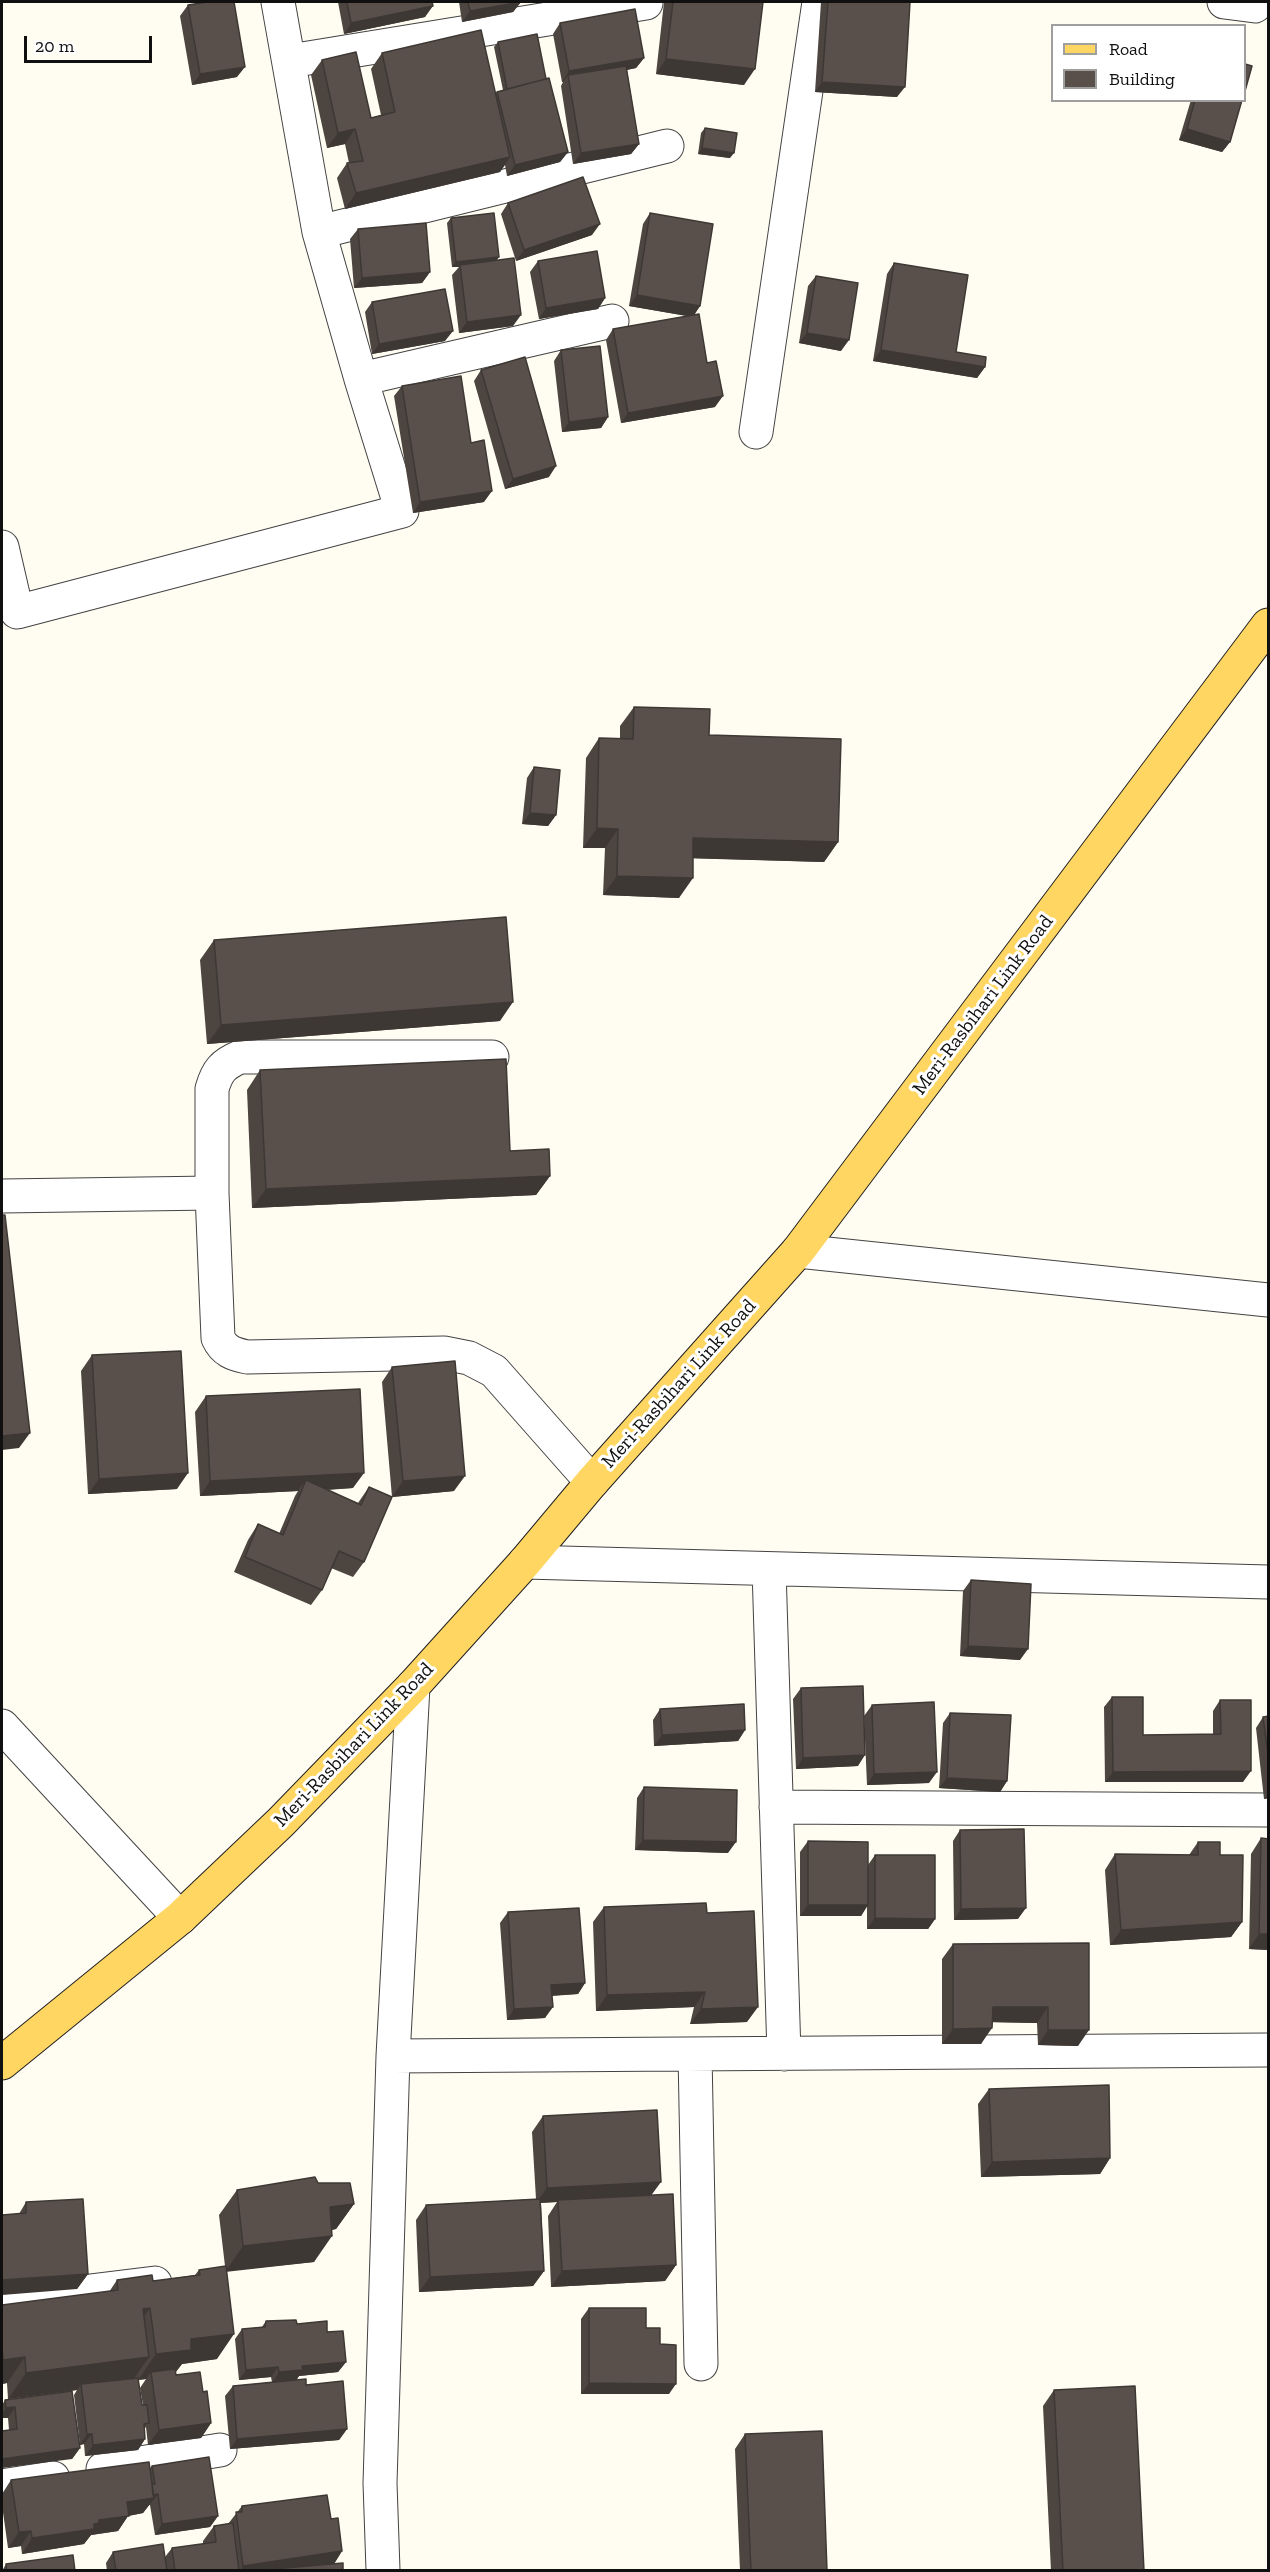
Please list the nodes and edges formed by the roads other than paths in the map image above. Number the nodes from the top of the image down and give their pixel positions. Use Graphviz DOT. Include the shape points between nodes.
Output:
graph roads {
  1 [pos="278,2"];
  2 [pos="819,2"];
  3 [pos="646,3"];
  4 [pos="290,61"];
  5 [pos="667,146"];
  6 [pos="319,232"];
  7 [pos="612,321"];
  8 [pos="361,379"];
  9 [pos="756,432"];
  10 [pos="2,547"];
  11 [pos="1269,625"];
  12 [pos="492,1057"];
  13 [pos="212,1193"];
  14 [pos="2,1196"];
  15 [pos="798,1251"];
  16 [pos="1269,1300"];
  17 [pos="592,1482"];
  18 [pos="525,1562"];
  19 [pos="769,1569"];
  20 [pos="1269,1582"];
  21 [pos="413,1686"];
  22 [pos="2,1725"];
  23 [pos="776,1807"];
  24 [pos="1269,1810"];
  25 [pos="180,1918"];
  26 [pos="1269,2050"];
  27 [pos="695,2054"];
  28 [pos="784,2054"];
  29 [pos="393,2056"];
  30 [pos="2,2063"];
  31 [pos="187,2279"];
  32 [pos="2,2302"];
  33 [pos="701,2364"];
  34 [pos="220,2450"];
  35 [pos="2,2486"];
  36 [pos="382,2571"];
  1 -- 4 [label="street"];
  2 -- 9 [label="street"];
  3 -- 4 [label="street"];
  4 -- 6 [label="street"];
  5 -- 6 [label="street"];
  6 -- 8 [label="street"];
  7 -- 8 [label="street"];
  8 -- 10 [label="street" via="402,510 17,612"];
  11 -- 15 [label="main road, Meri-Rasbihari Link Road"];
  12 -- 13 [label="street" via="240,1057 225,1063 216,1074 212,1089"];
  13 -- 14 [label="street"];
  13 -- 17 [label="street" via="219,1338 223,1347 247,1357 444,1353 469,1358 494,1371"];
  15 -- 16 [label="street"];
  15 -- 17 [label="main road, Meri-Rasbihari Link Road"];
  17 -- 18 [label="main road, Meri-Rasbihari Link Road"];
  18 -- 19 [label="street"];
  18 -- 21 [label="main road, Meri-Rasbihari Link Road"];
  19 -- 20 [label="street"];
  19 -- 23 [label="street"];
  21 -- 25 [label="main road, Meri-Rasbihari Link Road" via="281,1822"];
  21 -- 29 [label="street"];
  22 -- 25 [label="street"];
  23 -- 24 [label="street"];
  23 -- 28 [label="street"];
  25 -- 30 [label="main road, Meri-Rasbihari Link Road"];
  26 -- 28 [label="street"];
  27 -- 28 [label="street"];
  27 -- 29 [label="street"];
  27 -- 33 [label="street"];
  29 -- 36 [label="street" via="380,2483"];
  31 -- 32 [label="street"];
  34 -- 35 [label="street"];
}
